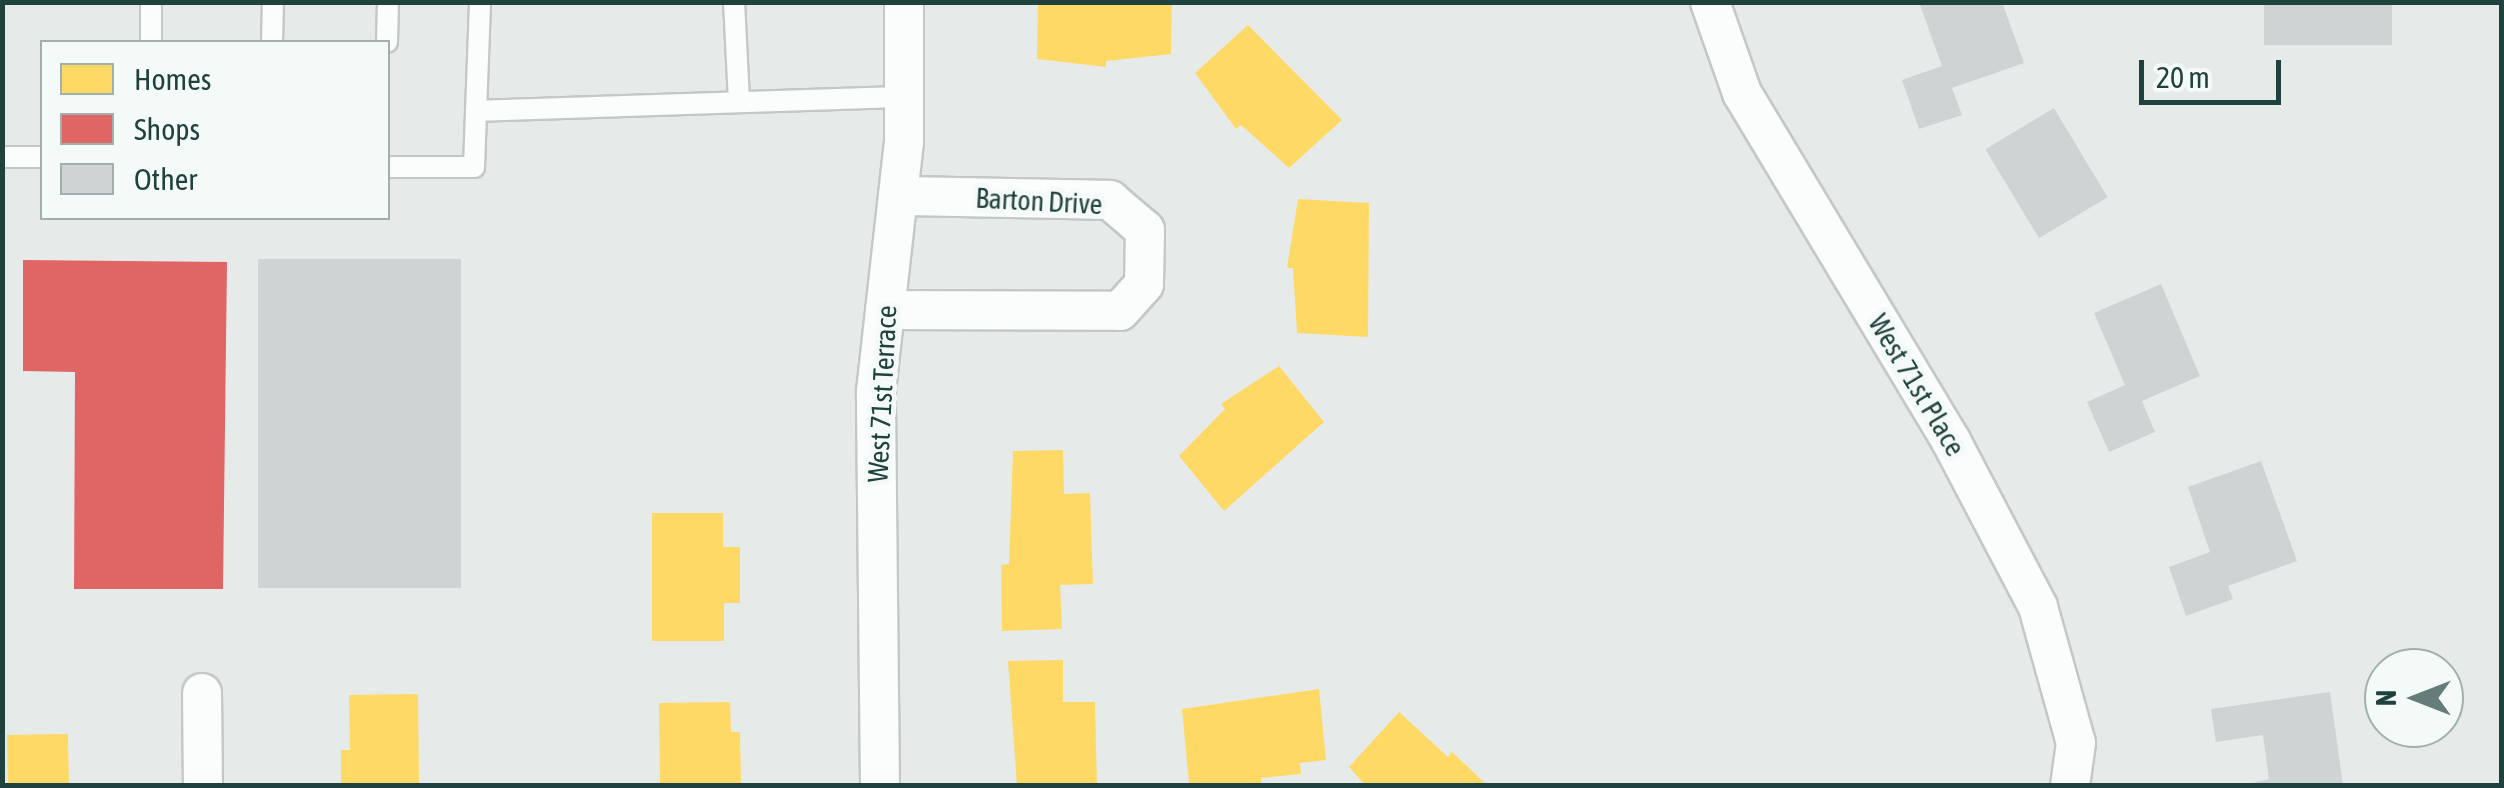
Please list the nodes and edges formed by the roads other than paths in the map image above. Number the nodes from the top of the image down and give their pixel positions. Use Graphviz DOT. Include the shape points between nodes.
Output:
graph roads {
  1 [pos="152,2"];
  2 [pos="273,2"];
  3 [pos="388,2"];
  4 [pos="480,2"];
  5 [pos="734,2"];
  6 [pos="904,2"];
  7 [pos="1710,2"];
  8 [pos="151,40"];
  9 [pos="272,40"];
  10 [pos="388,40"];
  11 [pos="904,97"];
  12 [pos="739,102"];
  13 [pos="476,111"];
  14 [pos="2,157"];
  15 [pos="40,157"];
  16 [pos="390,167"];
  17 [pos="898,196"];
  18 [pos="885,310"];
  19 [pos="202,693"];
  20 [pos="203,786"];
  21 [pos="880,786"];
  22 [pos="2070,786"];
  1 -- 8 [label="lane"];
  2 -- 9 [label="lane"];
  3 -- 10 [label="lane"];
  4 -- 13 [label="lane"];
  5 -- 12 [label="lane"];
  6 -- 11 [label="street, West 71st Terrace"];
  7 -- 22 [label="street, West 71st Place" via="1742,93 1952,442 2038,606 2076,742"];
  11 -- 12 [label="lane"];
  11 -- 17 [label="street, West 71st Terrace"];
  12 -- 13 [label="lane"];
  13 -- 16 [label="lane" via="474,167"];
  14 -- 15 [label="lane"];
  17 -- 18 [label="street, West 71st Terrace"];
  17 -- 18 [label="street, Barton Drive" via="1110,200 1145,230 1144,284 1120,311"];
  18 -- 21 [label="street, West 71st Terrace" via="876,391"];
  19 -- 20 [label="street"];
}
